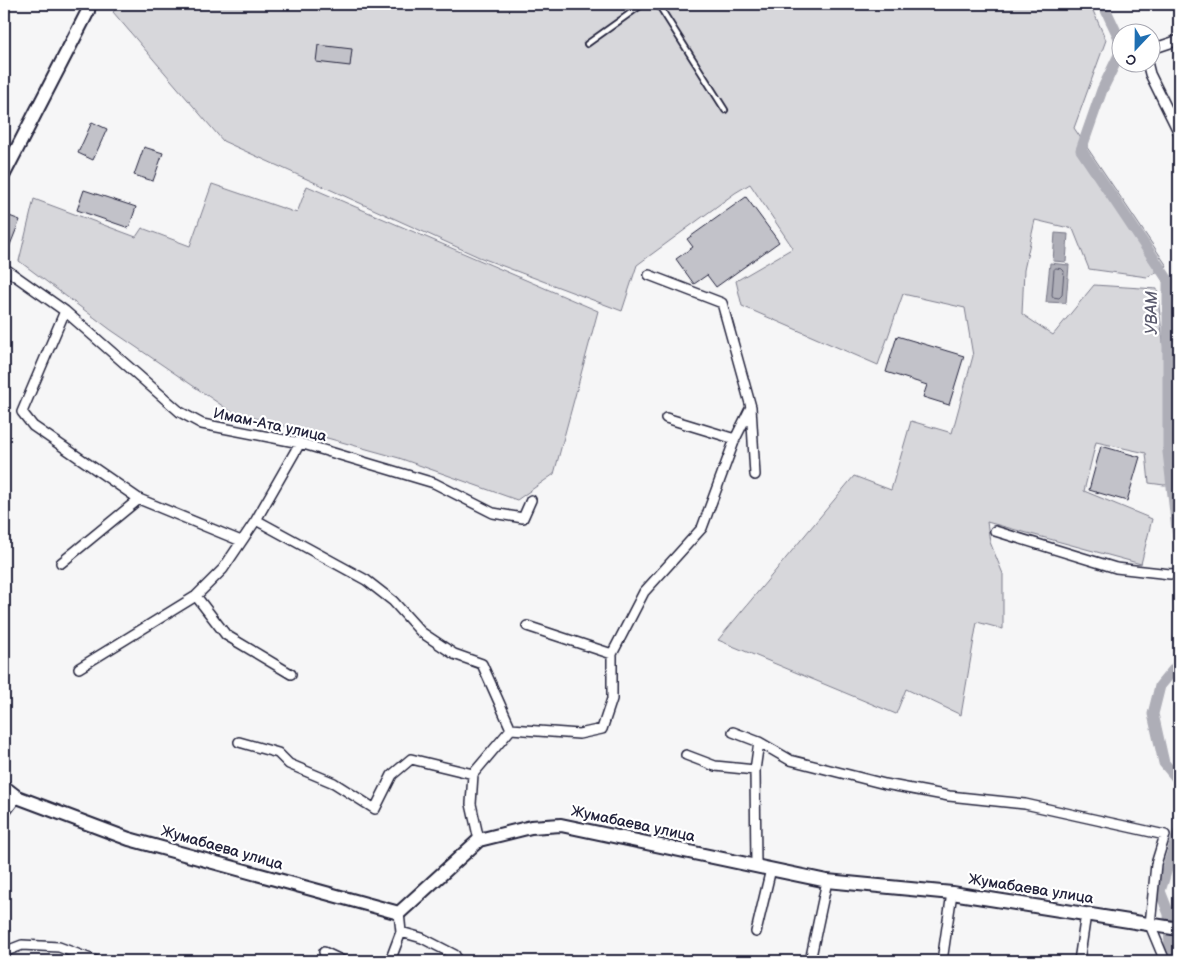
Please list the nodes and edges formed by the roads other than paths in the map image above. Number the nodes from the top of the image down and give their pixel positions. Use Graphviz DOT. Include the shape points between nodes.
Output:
graph roads {
  1 [pos="89,4"];
  2 [pos="643,4"];
  3 [pos="658,4"];
  4 [pos="1179,40"];
  5 [pos="587,44"];
  6 [pos="1160,46"];
  7 [pos="1149,72"];
  8 [pos="725,110"];
  9 [pos="1179,133"];
  10 [pos="4,174"];
  11 [pos="4,268"];
  12 [pos="649,275"];
  13 [pos="65,310"];
  14 [pos="751,407"];
  15 [pos="666,418"];
  16 [pos="735,439"];
  17 [pos="300,443"];
  18 [pos="755,475"];
  19 [pos="138,499"];
  20 [pos="531,500"];
  21 [pos="256,520"];
  22 [pos="995,531"];
  23 [pos="241,541"];
  24 [pos="61,563"];
  25 [pos="1174,573"];
  26 [pos="196,596"];
  27 [pos="528,626"];
  28 [pos="612,654"];
  29 [pos="79,668"];
  30 [pos="291,674"];
  31 [pos="511,729"];
  32 [pos="733,732"];
  33 [pos="239,742"];
  34 [pos="759,742"];
  35 [pos="686,755"];
  36 [pos="755,770"];
  37 [pos="473,774"];
  38 [pos="4,787"];
  39 [pos="18,797"];
  40 [pos="4,814"];
  41 [pos="479,840"];
  42 [pos="756,866"];
  43 [pos="771,869"];
  44 [pos="827,881"];
  45 [pos="952,894"];
  46 [pos="399,913"];
  47 [pos="1086,914"];
  48 [pos="1155,926"];
  49 [pos="1179,929"];
  50 [pos="400,932"];
  51 [pos="756,932"];
  52 [pos="4,952"];
  53 [pos="324,952"];
  54 [pos="455,955"];
  55 [pos="96,961"];
  56 [pos="343,961"];
  57 [pos="390,961"];
  58 [pos="810,961"];
  59 [pos="942,961"];
  60 [pos="1079,961"];
  61 [pos="1166,961"];
  1 -- 10 [label="street"];
  2 -- 5 [label="lane"];
  3 -- 8 [label="lane"];
  4 -- 6 [label="street"];
  7 -- 9 [label="street"];
  11 -- 13 [label="street, Имам-Ата улица"];
  12 -- 14 [label="street" via="722,303"];
  13 -- 17 [label="street, Имам-Ата улица" via="180,412 202,424"];
  13 -- 19 [label="street" via="22,412 33,426"];
  14 -- 16 [label="street"];
  14 -- 18 [label="street"];
  15 -- 16 [label="street"];
  16 -- 28 [label="street" via="702,528 644,592"];
  17 -- 20 [label="street, Имам-Ата улица" via="434,483 493,513 523,518"];
  17 -- 21 [label="street"];
  19 -- 23 [label="street"];
  19 -- 24 [label="street"];
  21 -- 23 [label="street"];
  21 -- 31 [label="street" via="366,580 393,601 421,632 454,654 482,664"];
  22 -- 25 [label="street" via="1116,568"];
  23 -- 26 [label="street" via="223,569"];
  26 -- 29 [label="street"];
  26 -- 30 [label="street" via="226,635"];
  27 -- 28 [label="street"];
  28 -- 31 [label="street" via="612,699 602,729 579,734"];
  31 -- 37 [label="street"];
  32 -- 34 [label="street"];
  33 -- 37 [label="street" via="278,753 290,764 334,783 375,809 392,775 411,759"];
  34 -- 36 [label="street"];
  34 -- 48 [label="street" via="790,760 884,784 948,796 1025,804 1165,835 1156,864"];
  35 -- 36 [label="street" via="715,766"];
  36 -- 42 [label="street"];
  37 -- 41 [label="street" via="471,804"];
  38 -- 39 [label="street, Жумабаева улица"];
  39 -- 40 [label="street"];
  39 -- 46 [label="street, Жумабаева улица" via="129,838"];
  41 -- 42 [label="street, Жумабаева улица" via="531,827 561,825"];
  41 -- 46 [label="street, Жумабаева улица"];
  42 -- 43 [label="street, Жумабаева улица"];
  43 -- 44 [label="street, Жумабаева улица"];
  43 -- 51 [label="street"];
  44 -- 45 [label="street, Жумабаева улица"];
  44 -- 58 [label="street"];
  45 -- 47 [label="street, Жумабаева улица"];
  45 -- 59 [label="street"];
  46 -- 50 [label="street"];
  47 -- 48 [label="street, Жумабаева улица"];
  47 -- 60 [label="street"];
  48 -- 49 [label="street, Жумабаева улица"];
  48 -- 61 [label="street"];
  50 -- 54 [label="street" via="422,938"];
  50 -- 57 [label="street"];
  52 -- 55 [label="street" via="22,945 59,947"];
  53 -- 56 [label="street"];
}
